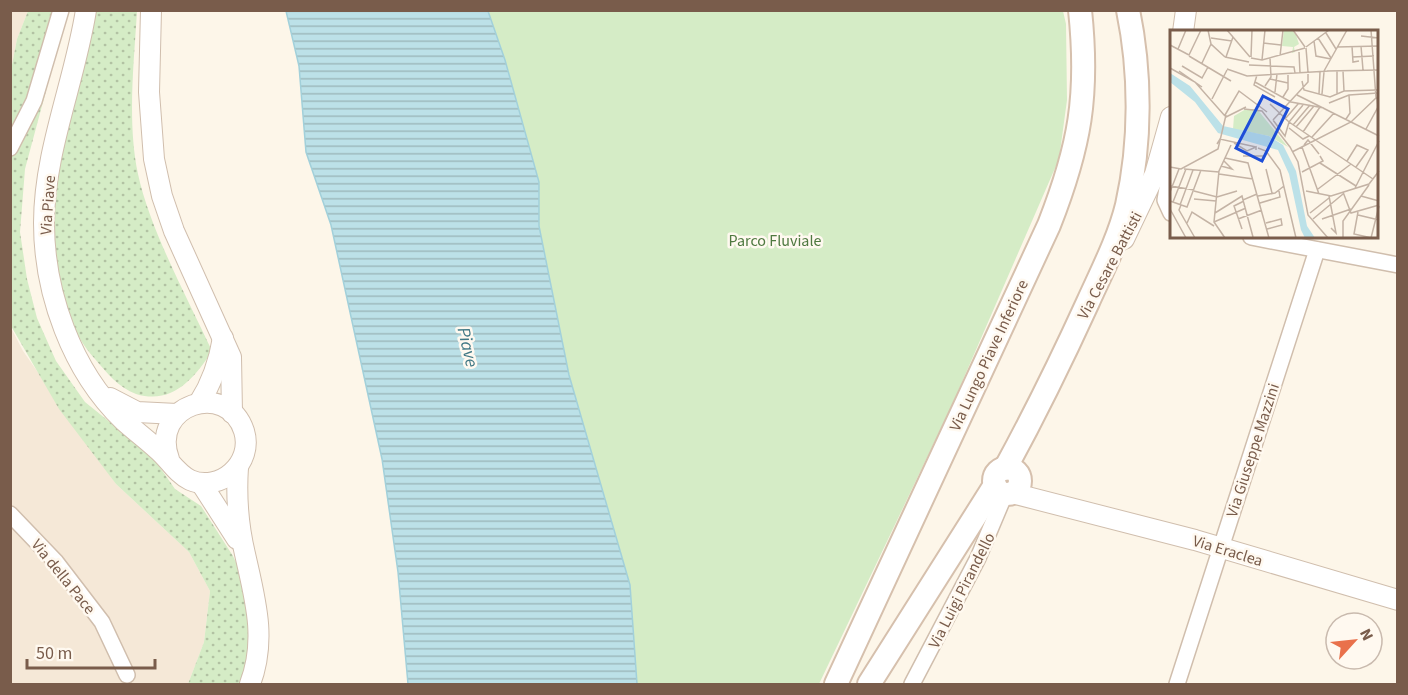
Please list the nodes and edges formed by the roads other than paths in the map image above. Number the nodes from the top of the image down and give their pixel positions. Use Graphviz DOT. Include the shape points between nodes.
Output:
graph roads {
  1 [pos="61,10"];
  2 [pos="87,10"];
  3 [pos="151,10"];
  4 [pos="1080,10"];
  5 [pos="1128,10"];
  6 [pos="1186,10"];
  7 [pos="1183,30"];
  8 [pos="1170,119"];
  9 [pos="1170,126"];
  10 [pos="10,148"];
  11 [pos="1170,171"];
  12 [pos="1131,183"];
  13 [pos="1169,217"];
  14 [pos="1256,238"];
  15 [pos="1317,250"];
  16 [pos="1398,265"];
  17 [pos="1104,268"];
  18 [pos="223,335"];
  19 [pos="100,392"];
  20 [pos="199,403"];
  21 [pos="232,413"];
  22 [pos="177,414"];
  23 [pos="169,459"];
  24 [pos="237,467"];
  25 [pos="201,483"];
  26 [pos="1008,484"];
  27 [pos="10,514"];
  28 [pos="1221,548"];
  29 [pos="245,554"];
  30 [pos="1398,600"];
  31 [pos="127,675"];
  32 [pos="250,684"];
  33 [pos="836,684"];
  34 [pos="869,684"];
  35 [pos="912,684"];
  36 [pos="1176,684"];
  1 -- 10 [label="street" via="34,101"];
  2 -- 19 [label="street, Via Piave" via="52,153 44,223 46,259 55,300 83,370"];
  3 -- 18 [label="street" via="151,126 162,196 174,231"];
  4 -- 33 [label="main road, Via Lungo Piave Inferiore" via="1084,76 1081,114 1076,150 1065,184"];
  5 -- 12 [label="main road" via="1136,44 1137,85"];
  6 -- 7 [label="street"];
  8 -- 12 [label="street, Via Cesare Battisti"];
  9 -- 17 [label="street, Via Cesare Battisti" via="1155,174 1123,240"];
  11 -- 13 [label="street, Via Cesare Battisti" via="1165,200"];
  12 -- 17 [label="main road"];
  14 -- 15 [label="street"];
  15 -- 16 [label="street"];
  15 -- 28 [label="street, Via Giuseppe Mazzini"];
  17 -- 26 [label="main road, Via Cesare Battisti" via="1039,406"];
  18 -- 20 [label="street" via="219,359"];
  18 -- 21 [label="street" via="231,357"];
  19 -- 22 [label="street, Via Piave" via="137,412"];
  19 -- 23 [label="street, Via Piave" via="121,419"];
  20 -- 21 [label="street" via="216,404"];
  20 -- 22 [label="street"];
  21 -- 24 [label="street" via="245,439"];
  22 -- 23 [label="street" via="165,440"];
  23 -- 25 [label="street" via="178,472"];
  24 -- 25 [label="street" via="221,480"];
  24 -- 29 [label="street" via="236,497"];
  25 -- 29 [label="street"];
  26 -- 28 [label="street, Via Eraclea"];
  26 -- 34 [label="main road" via="975,514"];
  26 -- 35 [label="street, Via Luigi Pirandello" via="978,558"];
  27 -- 31 [label="street, Via della Pace" via="56,562 102,622"];
  28 -- 30 [label="street, Via Eraclea"];
  28 -- 36 [label="street, Via Giuseppe Mazzini"];
  29 -- 32 [label="street" via="254,585 259,629 259,648"];
}
